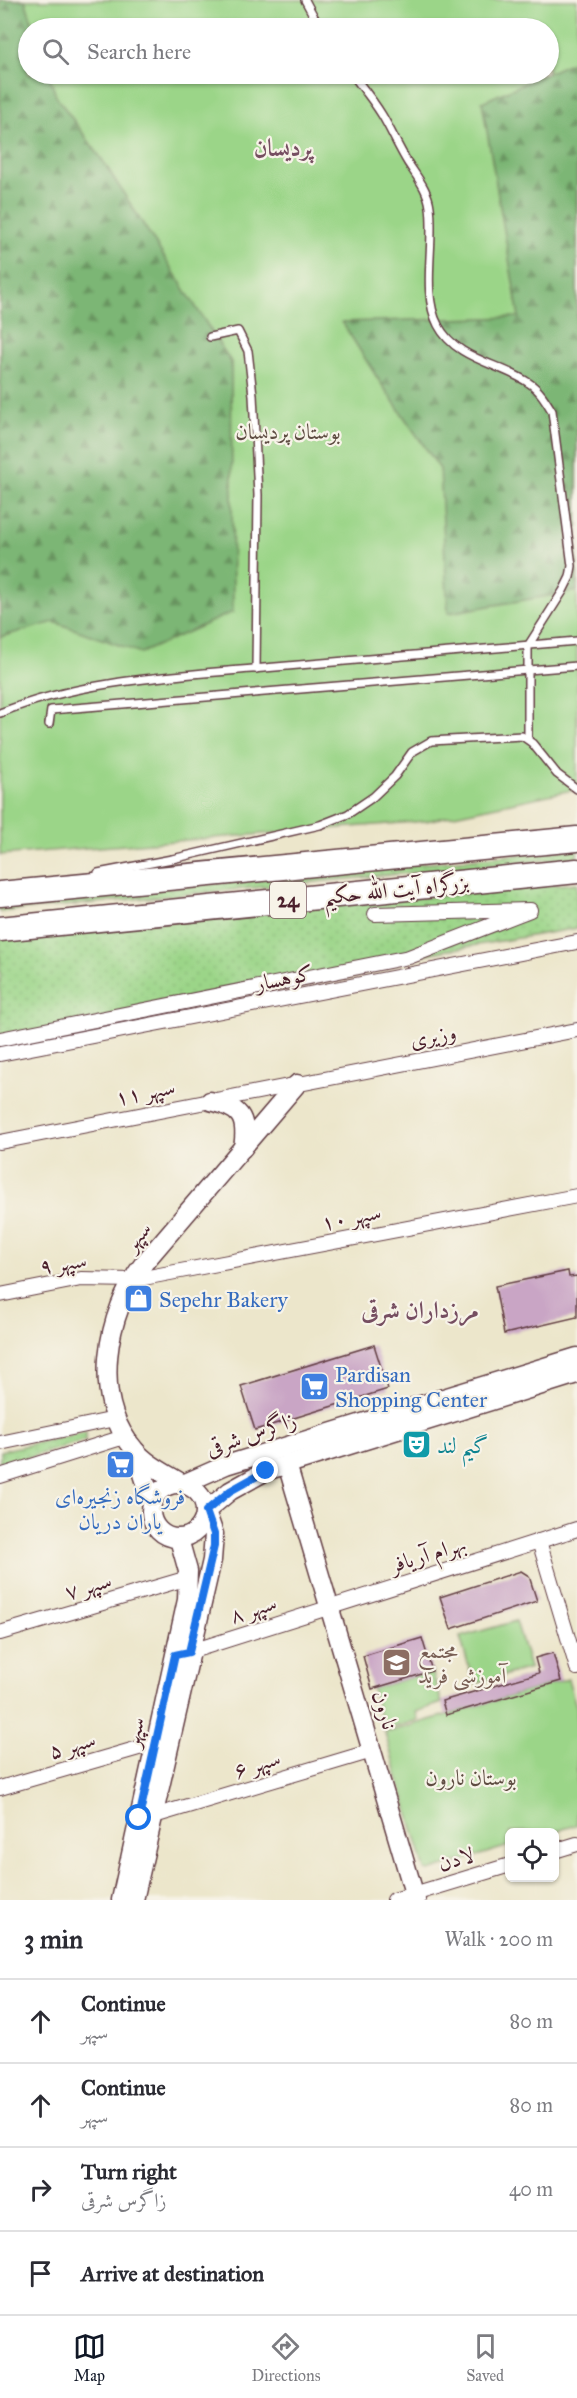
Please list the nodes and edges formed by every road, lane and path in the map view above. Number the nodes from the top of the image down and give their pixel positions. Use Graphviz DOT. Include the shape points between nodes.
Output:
graph roads {
  1 [pos="305,0"];
  2 [pos="315,18"];
  3 [pos="359,84"];
  4 [pos="210,337"];
  5 [pos="577,641"];
  6 [pos="528,645"];
  7 [pos="577,666"];
  8 [pos="256,669"];
  9 [pos="528,670"];
  10 [pos="0,713"];
  11 [pos="49,724"];
  12 [pos="528,739"];
  13 [pos="577,789"];
  14 [pos="577,839"];
  15 [pos="577,871"];
  16 [pos="92,875"];
  17 [pos="69,879"];
  18 [pos="0,893"];
  19 [pos="375,914"];
  20 [pos="0,928"];
  21 [pos="577,942"];
  22 [pos="577,1030"];
  23 [pos="0,1039"];
  24 [pos="0,1054"];
  25 [pos="297,1084"];
  26 [pos="210,1101"];
  27 [pos="0,1142"];
  28 [pos="243,1148"];
  29 [pos="577,1196"];
  30 [pos="133,1280"];
  31 [pos="0,1295"];
  32 [pos="577,1357"];
  33 [pos="577,1374"];
  34 [pos="115,1419"];
  35 [pos="124,1437"];
  36 [pos="0,1443"];
  37 [pos="135,1452"];
  38 [pos="287,1464"];
  39 [pos="226,1466"];
  40 [pos="0,1476"];
  41 [pos="183,1484"];
  42 [pos="239,1485"];
  43 [pos="152,1502"];
  44 [pos="206,1511"];
  45 [pos="577,1529"];
  46 [pos="179,1539"];
  47 [pos="539,1542"];
  48 [pos="208,1576"];
  49 [pos="188,1578"];
  50 [pos="330,1607"];
  51 [pos="0,1633"];
  52 [pos="182,1653"];
  53 [pos="577,1668"];
  54 [pos="163,1741"];
  55 [pos="372,1751"];
  56 [pos="0,1788"];
  57 [pos="146,1817"];
  58 [pos="577,1844"];
  59 [pos="559,1850"];
  60 [pos="505,1866"];
  61 [pos="415,1897"];
  62 [pos="121,1900"];
  63 [pos="134,1900"];
  64 [pos="394,1900"];
  1 -- 2 [label="lane"];
  3 -- 6 [label="lane" via="381,113 430,205 430,295 437,324 451,344 531,383 552,411 572,566 563,591"];
  4 -- 8 [label="lane" via="238,331 248,351 258,495"];
  5 -- 6 [label="lane"];
  6 -- 8 [label="lane"];
  6 -- 9 [label="lane"];
  7 -- 9 [label="lane"];
  8 -- 10 [label="lane" via="81,688"];
  9 -- 11 [label="lane" via="51,710"];
  9 -- 12 [label="lane"];
  12 -- 13 [label="lane" via="557,774"];
  12 -- 16 [label="lane" via="515,735 431,741 412,752 395,776 348,814 320,825"];
  14 -- 18 [label="highway, بزرگراه آیت الله حکیم / 24"];
  15 -- 20 [label="highway, بزرگراه آیت الله حکیم / 24"];
  17 -- 18 [label="lane"];
  19 -- 23 [label="street" via="530,910 409,957"];
  21 -- 24 [label="street, کوهسار"];
  22 -- 25 [label="street, وزیری"];
  25 -- 26 [label="street, سپهر ۱۱"];
  25 -- 28 [label="street, سپهر"];
  26 -- 27 [label="street, سپهر ۱۱"];
  26 -- 28 [label="street" via="227,1105 240,1114 244,1124"];
  28 -- 30 [label="street, سپهر"];
  29 -- 30 [label="street, سپهر ۱۰"];
  30 -- 31 [label="street, سپهر ۹" via="81,1279"];
  30 -- 34 [label="street, سپهر" via="116,1317 108,1352"];
  32 -- 39 [label="street, زاگرس شرقی"];
  33 -- 38 [label="street, زاگرس شرقی"];
  34 -- 35 [label="street, سپهر"];
  34 -- 36 [label="street"];
  35 -- 37 [label="street, سپهر"];
  35 -- 40 [label="street"];
  37 -- 41 [label="street"];
  37 -- 43 [label="street"];
  38 -- 42 [label="street, زاگرس شرقی"];
  38 -- 50 [label="street, نارون"];
  39 -- 41 [label="street, زاگرس شرقی"];
  39 -- 42 [label="street" via="218,1474 218,1484"];
  41 -- 43 [label="street" via="164,1488"];
  41 -- 44 [label="street" via="199,1494"];
  42 -- 44 [label="street, زاگرس شرقی"];
  43 -- 46 [label="street" via="150,1511 156,1529"];
  44 -- 46 [label="street" via="197,1531"];
  44 -- 48 [label="street, سپهر" via="214,1534"];
  45 -- 47 [label="street, بهرام آریافر"];
  46 -- 49 [label="street, سپهر"];
  47 -- 50 [label="street, بهرام آریافر"];
  47 -- 53 [label="street"];
  48 -- 49 [label="street"];
  48 -- 52 [label="street, سپهر"];
  49 -- 51 [label="street, سپهر ۷"];
  49 -- 52 [label="street, سپهر"];
  50 -- 52 [label="street, سپهر ۸"];
  50 -- 55 [label="street, نارون"];
  52 -- 54 [label="street, سپهر"];
  54 -- 56 [label="street, سپهر ۵"];
  54 -- 57 [label="street, سپهر"];
  55 -- 57 [label="street, سپهر ۶"];
  55 -- 61 [label="street, نارون"];
  57 -- 62 [label="street, سپهر"];
  57 -- 63 [label="street, سپهر"];
  58 -- 59 [label="street"];
  60 -- 61 [label="street, لادن"];
  61 -- 64 [label="street, لادن"];
}
